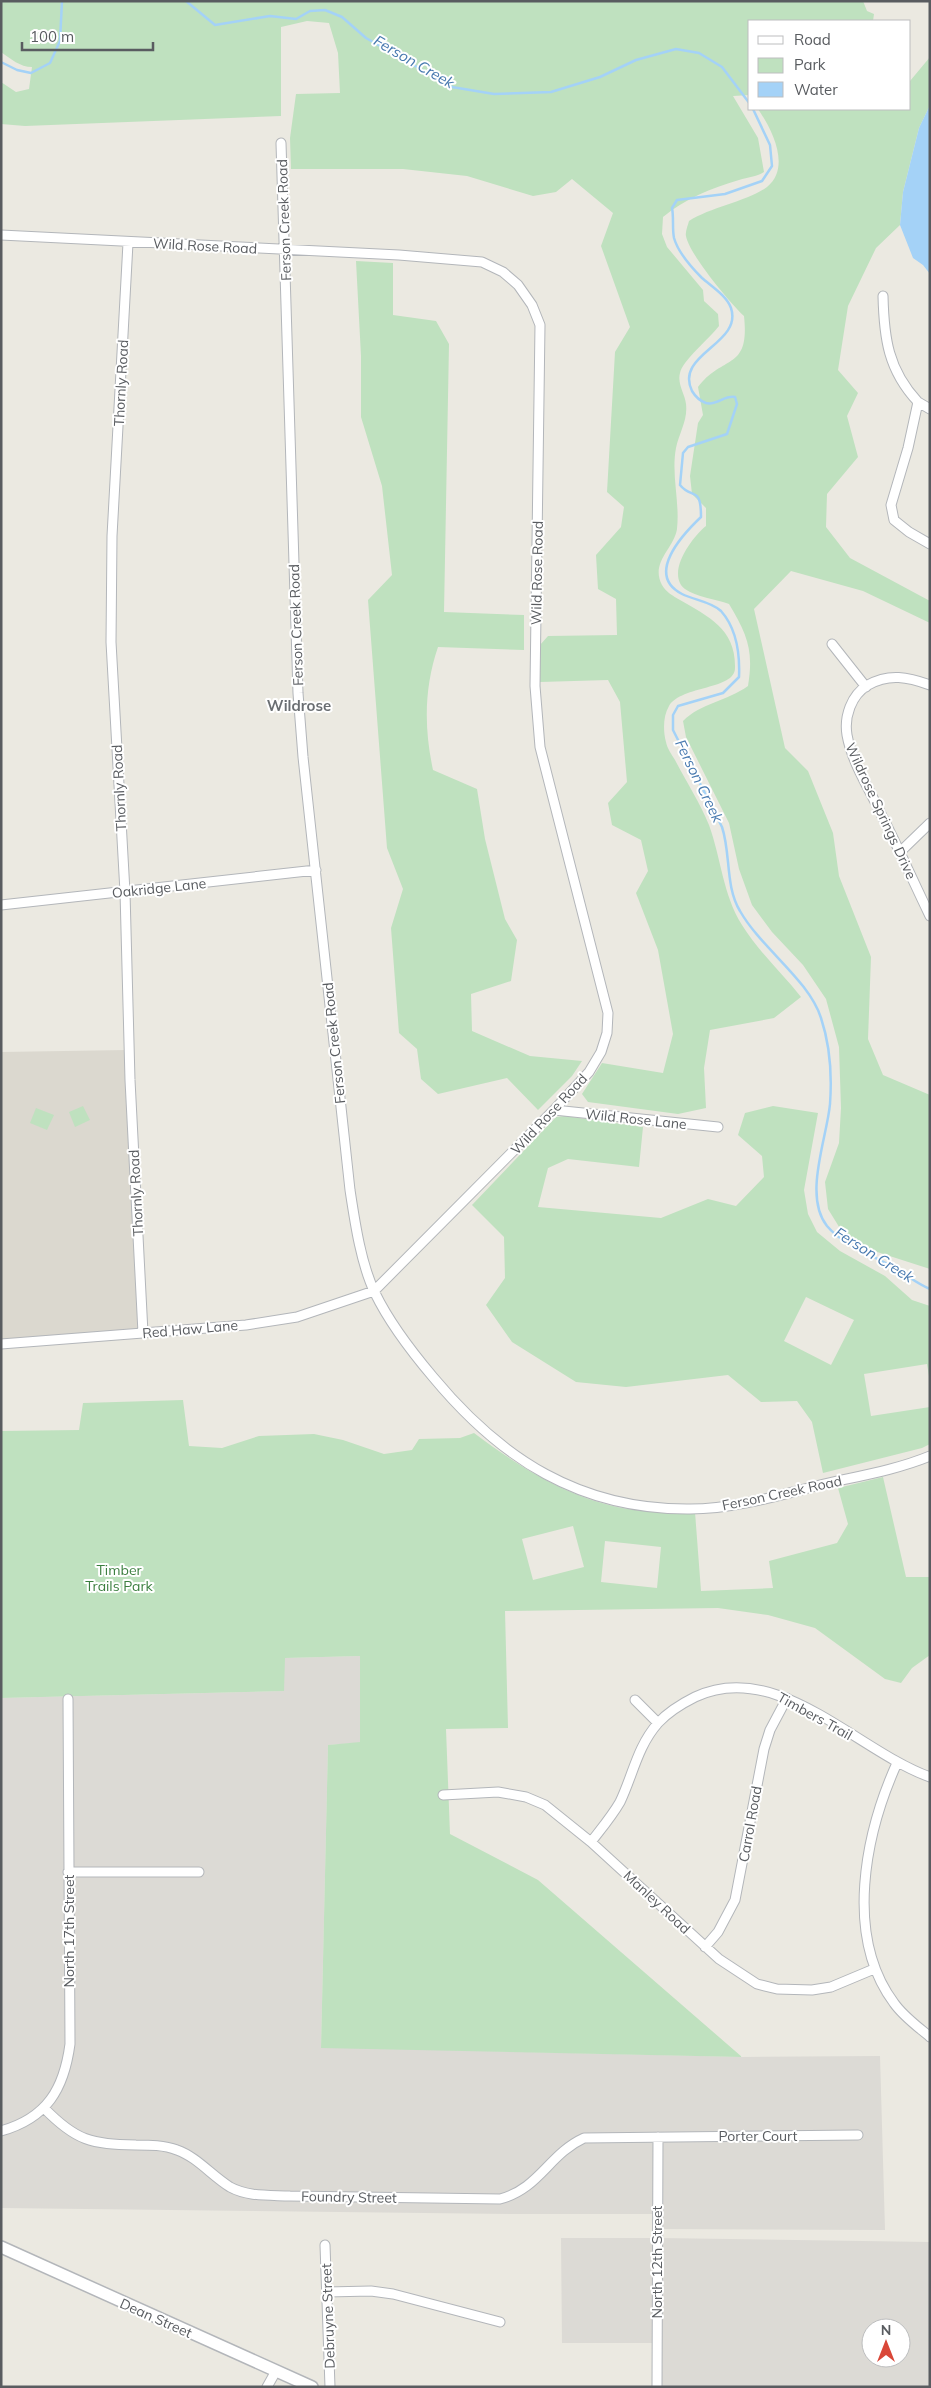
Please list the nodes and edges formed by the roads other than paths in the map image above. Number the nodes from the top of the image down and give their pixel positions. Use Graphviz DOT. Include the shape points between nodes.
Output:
graph roads {
  1 [pos="281,143"];
  2 [pos="1,235"];
  3 [pos="128,242"];
  4 [pos="286,250"];
  5 [pos="883,296"];
  6 [pos="918,402"];
  7 [pos="930,408"];
  8 [pos="930,544"];
  9 [pos="832,644"];
  10 [pos="930,685"];
  11 [pos="866,687"];
  12 [pos="930,824"];
  13 [pos="900,852"];
  14 [pos="316,870"];
  15 [pos="125,892"];
  16 [pos="1,905"];
  17 [pos="930,916"];
  18 [pos="554,1110"];
  19 [pos="718,1127"];
  20 [pos="374,1291"];
  21 [pos="143,1333"];
  22 [pos="1,1344"];
  23 [pos="930,1456"];
  24 [pos="787,1698"];
  25 [pos="68,1699"];
  26 [pos="635,1700"];
  27 [pos="658,1723"];
  28 [pos="897,1763"];
  29 [pos="930,1777"];
  30 [pos="443,1794"];
  31 [pos="591,1842"];
  32 [pos="68,1872"];
  33 [pos="199,1872"];
  34 [pos="705,1947"];
  35 [pos="874,1969"];
  36 [pos="930,2037"];
  37 [pos="44,2108"];
  38 [pos="1,2131"];
  39 [pos="858,2135"];
  40 [pos="658,2136"];
  41 [pos="325,2245"];
  42 [pos="1,2247"];
  43 [pos="327,2292"];
  44 [pos="500,2322"];
  45 [pos="276,2371"];
  46 [pos="267,2387"];
  47 [pos="312,2387"];
  48 [pos="330,2387"];
  49 [pos="657,2387"];
  1 -- 4 [label="street, Ferson Creek Road"];
  2 -- 3 [label="street, Wild Rose Road"];
  3 -- 4 [label="street, Wild Rose Road"];
  3 -- 15 [label="street, Thornly Road" via="112,536 112,633"];
  4 -- 14 [label="street, Ferson Creek Road" via="298,693"];
  4 -- 18 [label="street, Wild Rose Road" via="482,262 503,272 518,285 532,305 540,325 535,686 540,747 608,1013 607,1033 601,1052 589,1072"];
  5 -- 6 [label="street" via="888,352 906,389"];
  6 -- 7 [label="street"];
  6 -- 8 [label="street" via="891,505 894,520"];
  9 -- 11 [label="street"];
  10 -- 11 [label="street, Wildrose Springs Drive" via="912,678 893,676"];
  11 -- 13 [label="street, Wildrose Springs Drive" via="848,709 847,734 857,765"];
  12 -- 13 [label="street"];
  13 -- 17 [label="street, Wildrose Springs Drive"];
  14 -- 15 [label="street, Oakridge Lane"];
  14 -- 20 [label="street, Ferson Creek Road" via="350,1190"];
  15 -- 16 [label="street, Oakridge Lane"];
  15 -- 21 [label="street, Thornly Road" via="130,1080"];
  18 -- 19 [label="street, Wild Rose Lane"];
  18 -- 20 [label="street, Wild Rose Road"];
  20 -- 21 [label="street, Red Haw Lane" via="296,1317 246,1325"];
  20 -- 23 [label="street, Ferson Creek Road" via="416,1357 475,1424 530,1465 590,1494 660,1507 722,1506 878,1472"];
  21 -- 22 [label="street, Red Haw Lane"];
  24 -- 27 [label="street, Timbers Trail" via="755,1689 719,1689 689,1700"];
  24 -- 28 [label="street, Timbers Trail"];
  24 -- 34 [label="street, Carrol Road" via="764,1749 735,1900 718,1932"];
  25 -- 32 [label="street, North 17th Street"];
  26 -- 27 [label="street"];
  27 -- 31 [label="street, Timbers Trail" via="641,1747 620,1802"];
  28 -- 29 [label="street, Timbers Trail"];
  28 -- 35 [label="street" via="888,1785 866,1875 864,1928"];
  30 -- 31 [label="street, Manley Road" via="498,1792 526,1797 545,1806"];
  31 -- 34 [label="street, Manley Road"];
  32 -- 33 [label="street"];
  32 -- 37 [label="street, North 17th Street" via="70,2044 62,2081"];
  34 -- 35 [label="street, Manley Road" via="740,1975 777,1989 796,1991 831,1986"];
  35 -- 36 [label="street" via="904,2016"];
  37 -- 38 [label="street, North 17th Street" via="26,2122"];
  37 -- 40 [label="street, Foundry Street" via="61,2126 83,2139 177,2150 232,2187 274,2196 500,2199 522,2191 563,2150 584,2138"];
  39 -- 40 [label="street, Porter Court"];
  40 -- 49 [label="street, North 12th Street"];
  41 -- 43 [label="street, Debruyne Street"];
  42 -- 45 [label="street, Dean Street"];
  43 -- 44 [label="street" via="393,2294"];
  43 -- 48 [label="street, Debruyne Street"];
  45 -- 46 [label="street"];
  45 -- 47 [label="street, Dean Street"];
}
